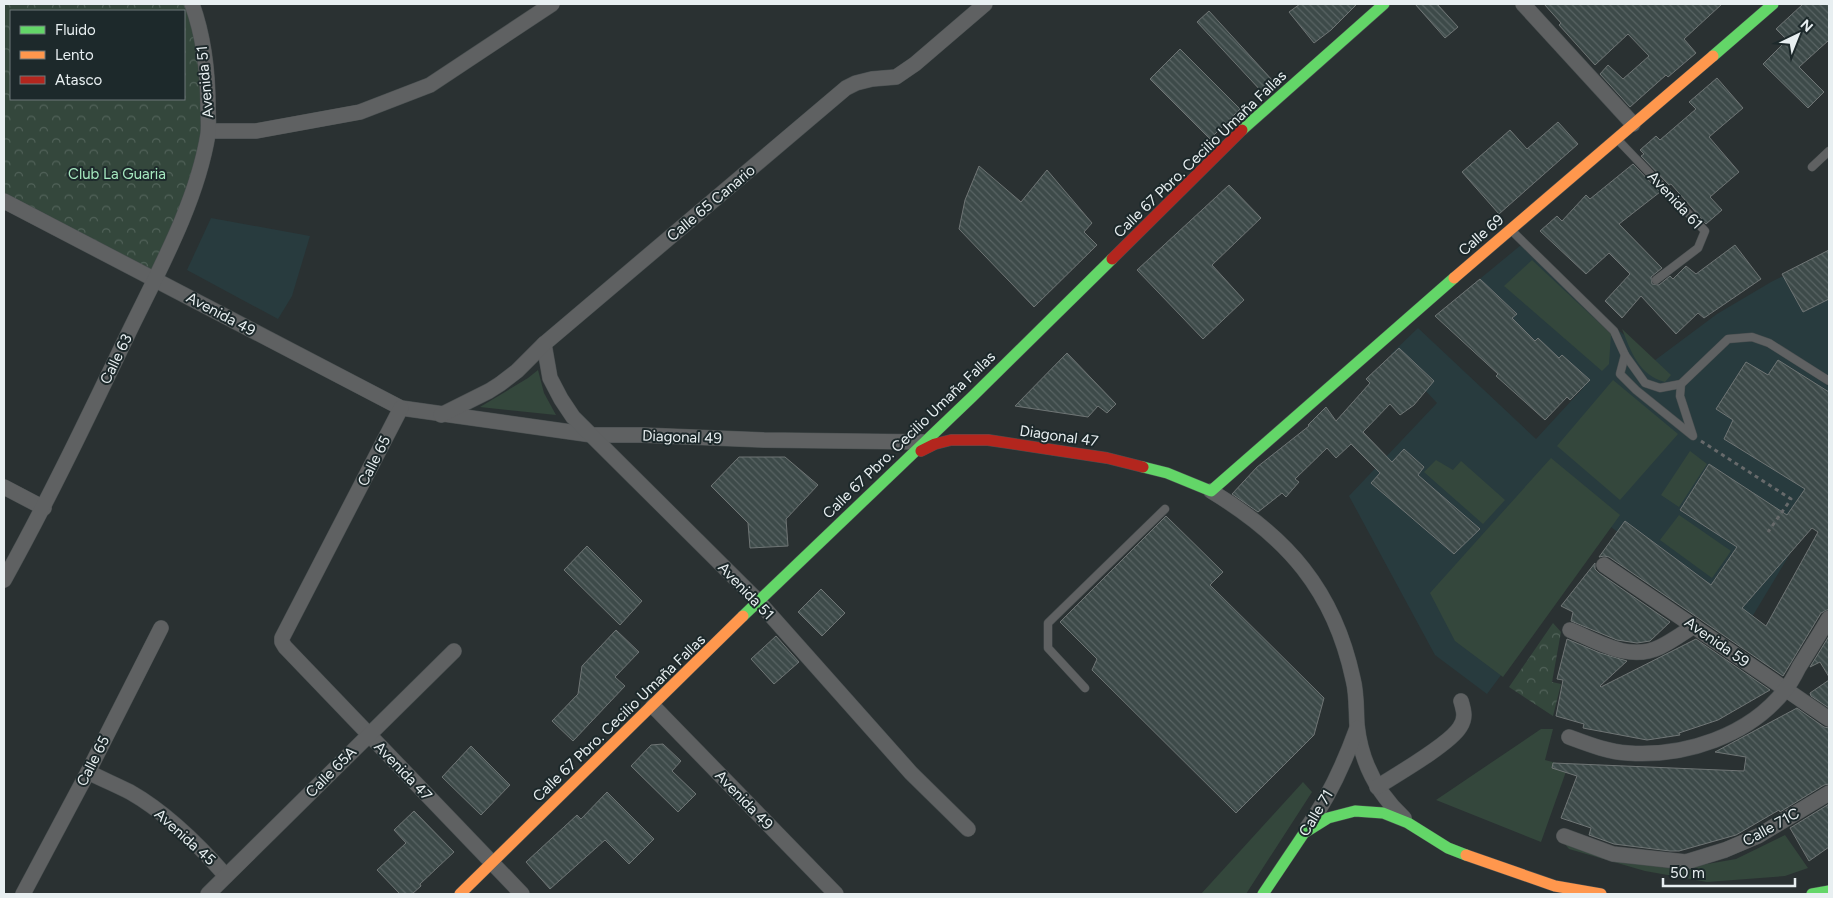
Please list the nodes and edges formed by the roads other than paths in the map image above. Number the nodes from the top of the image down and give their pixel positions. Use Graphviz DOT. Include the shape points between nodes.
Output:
graph roads {
  1 [pos="192,4"];
  2 [pos="552,4"];
  3 [pos="985,4"];
  4 [pos="1384,4"];
  5 [pos="1523,4"];
  6 [pos="1773,4"];
  7 [pos="1633,124"];
  8 [pos="209,131"];
  9 [pos="1617,138"];
  10 [pos="1829,151"];
  11 [pos="1812,167"];
  12 [pos="4,201"];
  13 [pos="1510,229"];
  14 [pos="155,280"];
  15 [pos="1656,280"];
  16 [pos="544,344"];
  17 [pos="1625,355"];
  18 [pos="1829,381"];
  19 [pos="1681,384"];
  20 [pos="972,396"];
  21 [pos="401,408"];
  22 [pos="442,415"];
  23 [pos="592,435"];
  24 [pos="988,440"];
  25 [pos="923,442"];
  26 [pos="903,461"];
  27 [pos="4,487"];
  28 [pos="1211,491"];
  29 [pos="44,508"];
  30 [pos="1165,509"];
  31 [pos="1604,565"];
  32 [pos="4,580"];
  33 [pos="758,601"];
  34 [pos="1829,618"];
  35 [pos="1694,626"];
  36 [pos="161,628"];
  37 [pos="1570,630"];
  38 [pos="285,647"];
  39 [pos="454,651"];
  40 [pos="1085,688"];
  41 [pos="1786,690"];
  42 [pos="1461,701"];
  43 [pos="653,706"];
  44 [pos="1829,719"];
  45 [pos="1357,727"];
  46 [pos="369,734"];
  47 [pos="1569,737"];
  48 [pos="88,772"];
  49 [pos="1377,787"];
  50 [pos="1829,793"];
  51 [pos="1408,823"];
  52 [pos="968,829"];
  53 [pos="1304,832"];
  54 [pos="1564,836"];
  55 [pos="492,863"];
  56 [pos="226,876"];
  57 [pos="1829,891"];
  58 [pos="23,894"];
  59 [pos="208,894"];
  60 [pos="460,894"];
  61 [pos="522,894"];
  62 [pos="836,894"];
  63 [pos="1263,894"];
  64 [pos="1601,894"];
  65 [pos="1812,894"];
  1 -- 8 [label="street, Avenida 51" via="204,52"];
  2 -- 8 [label="street" via="430,85 360,112 256,131"];
  3 -- 16 [label="street, Calle 65 Canario" via="896,77 872,79 846,88"];
  4 -- 20 [label="main road, Calle 67 Pbro. Cecilio Umaña Fallas" via="1256,117"];
  5 -- 7 [label="street"];
  6 -- 7 [label="main road, Calle 69"];
  7 -- 9 [label="main road, Calle 69"];
  8 -- 14 [label="street, Calle 63" via="191,198"];
  9 -- 13 [label="main road, Calle 69"];
  9 -- 15 [label="lane, Avenida 61" via="1705,231 1698,248"];
  10 -- 11 [label="lane"];
  12 -- 14 [label="street, Avenida 49"];
  13 -- 17 [label="lane" via="1614,331"];
  13 -- 28 [label="main road, Calle 69"];
  14 -- 21 [label="street, Avenida 49"];
  14 -- 29 [label="street, Calle 63"];
  16 -- 22 [label="street, Calle 65 Canario" via="500,384"];
  16 -- 23 [label="street, Avenida 51" via="550,378 560,400"];
  17 -- 19 [label="lane" via="1645,383 1660,388"];
  17 -- 19 [label="lane" via="1620,374 1693,436 1680,396"];
  18 -- 19 [label="lane" via="1769,343 1752,337 1728,339"];
  20 -- 24 [label="main road" via="965,426 974,436"];
  20 -- 25 [label="main road, Calle 67 Pbro. Cecilio Umaña Fallas"];
  21 -- 22 [label="street, Avenida 49"];
  21 -- 38 [label="street, Calle 65" via="282,638"];
  22 -- 23 [label="street, Diagonal 49"];
  23 -- 25 [label="street, Diagonal 49"];
  23 -- 33 [label="street, Avenida 51"];
  24 -- 26 [label="main road, Diagonal 47" via="951,440 935,444"];
  24 -- 28 [label="main road, Diagonal 47" via="1107,458 1167,473"];
  25 -- 26 [label="main road, Calle 67 Pbro. Cecilio Umaña Fallas"];
  26 -- 33 [label="main road, Calle 67 Pbro. Cecilio Umaña Fallas"];
  27 -- 29 [label="street"];
  28 -- 45 [label="street" via="1270,533 1296,559 1323,596 1342,638 1354,681"];
  29 -- 32 [label="street, Calle 63"];
  30 -- 40 [label="lane" via="1048,623 1048,648"];
  31 -- 35 [label="street, Avenida 59"];
  33 -- 43 [label="main road, Calle 67 Pbro. Cecilio Umaña Fallas"];
  33 -- 52 [label="street, Avenida 51" via="911,773"];
  34 -- 41 [label="street"];
  35 -- 37 [label="street" via="1658,648 1637,653 1620,651"];
  35 -- 41 [label="street, Avenida 59"];
  36 -- 48 [label="street, Calle 65"];
  38 -- 46 [label="street, Avenida 47"];
  39 -- 46 [label="street, Calle 65A"];
  41 -- 44 [label="street, Avenida 59"];
  41 -- 47 [label="street" via="1740,728 1685,750 1656,754 1626,753"];
  42 -- 49 [label="street" via="1465,715 1450,738"];
  43 -- 55 [label="main road, Calle 67 Pbro. Cecilio Umaña Fallas"];
  43 -- 62 [label="street, Avenida 49"];
  45 -- 49 [label="street" via="1367,768"];
  45 -- 53 [label="street, Calle 71" via="1347,757 1320,810"];
  46 -- 55 [label="street, Avenida 47"];
  46 -- 56 [label="street, Calle 65A"];
  48 -- 56 [label="street, Avenida 45" via="163,814"];
  48 -- 58 [label="street, Calle 65"];
  49 -- 51 [label="street"];
  50 -- 54 [label="street, Calle 71C" via="1758,836 1686,862 1613,854"];
  51 -- 53 [label="main road" via="1382,812 1355,810 1328,818"];
  51 -- 64 [label="main road" via="1448,848 1493,865 1554,886"];
  53 -- 63 [label="main road, Calle 71"];
  55 -- 60 [label="main road, Calle 67 Pbro. Cecilio Umaña Fallas"];
  55 -- 61 [label="street, Avenida 47"];
  56 -- 59 [label="street, Calle 65A"];
  57 -- 65 [label="main road"];
}
